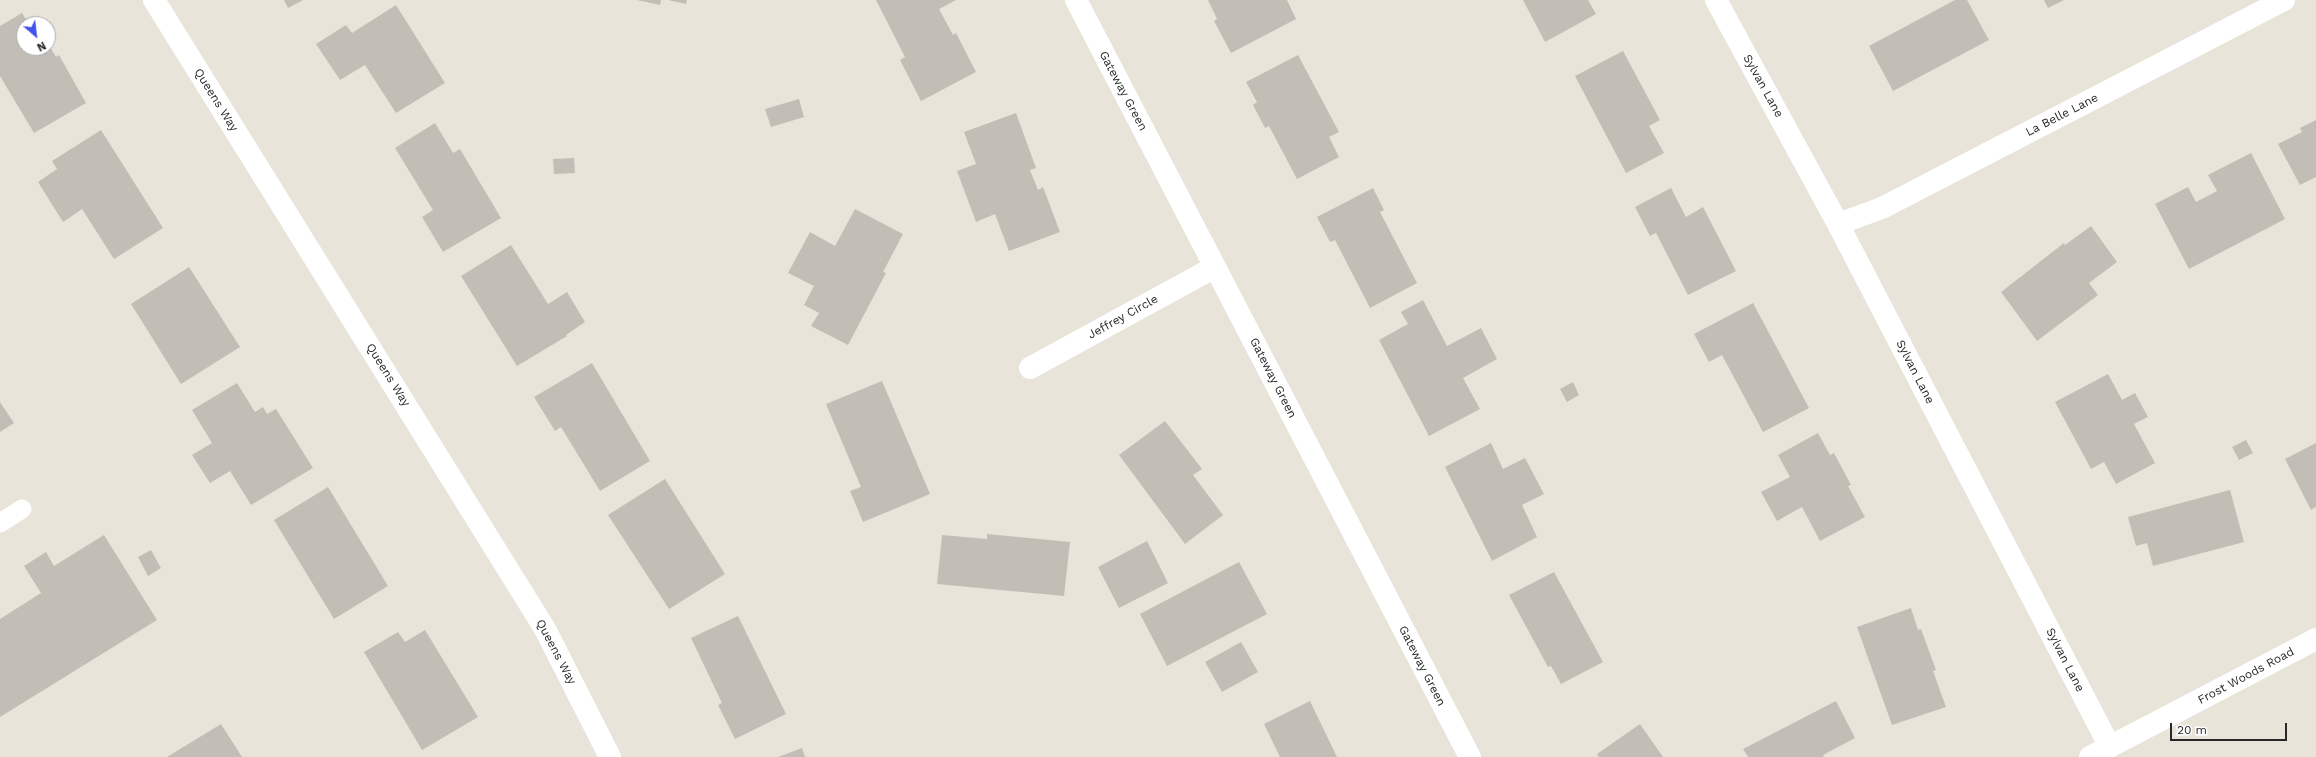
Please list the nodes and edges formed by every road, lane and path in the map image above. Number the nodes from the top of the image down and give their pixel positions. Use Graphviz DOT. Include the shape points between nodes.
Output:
graph roads {
  1 [pos="154,0"];
  2 [pos="1076,0"];
  3 [pos="1716,0"];
  4 [pos="2284,0"];
  5 [pos="1838,224"];
  6 [pos="1215,267"];
  7 [pos="1030,368"];
  8 [pos="22,509"];
  9 [pos="0,523"];
  10 [pos="2316,639"];
  11 [pos="2110,747"];
  12 [pos="610,757"];
  13 [pos="1470,757"];
  14 [pos="2090,757"];
  1 -- 12 [label="street, Queens Way" via="545,628"];
  2 -- 6 [label="street, Gateway Green"];
  3 -- 5 [label="street, Sylvan Lane"];
  4 -- 5 [label="street, La Belle Lane" via="1882,208"];
  5 -- 11 [label="street, Sylvan Lane"];
  6 -- 7 [label="street, Jeffrey Circle"];
  6 -- 13 [label="street, Gateway Green"];
  8 -- 9 [label="lane"];
  10 -- 11 [label="street, Frost Woods Road"];
  11 -- 14 [label="street, Frost Woods Road"];
}
